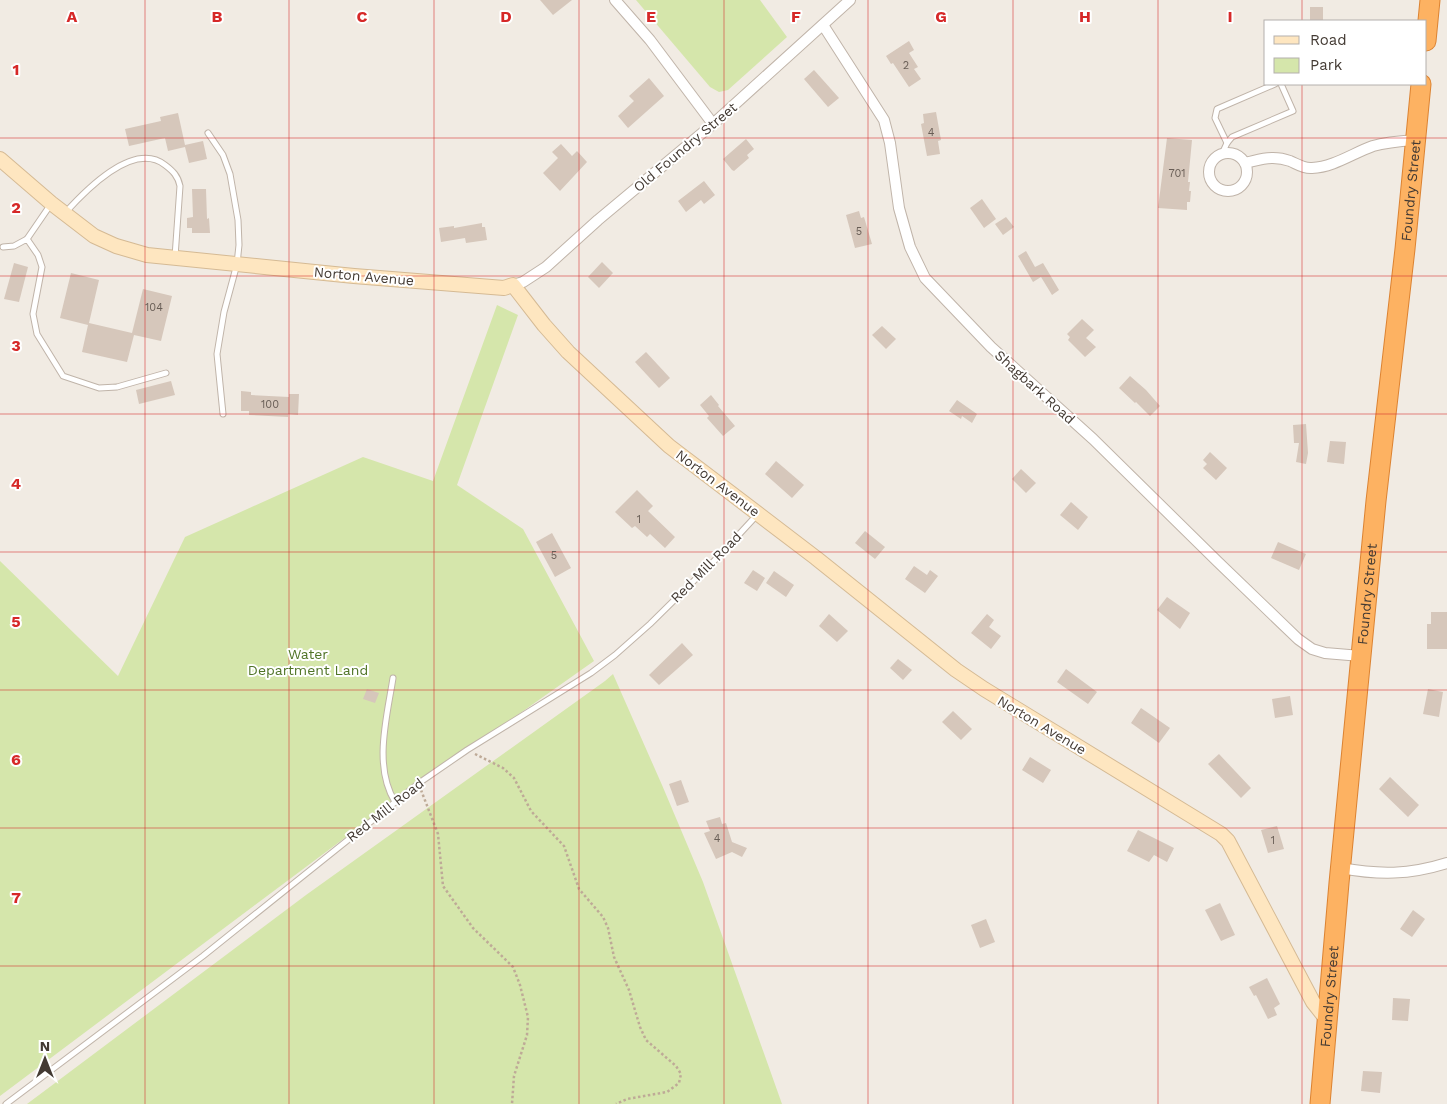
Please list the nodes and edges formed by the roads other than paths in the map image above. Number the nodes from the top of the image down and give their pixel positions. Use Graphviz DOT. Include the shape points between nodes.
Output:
graph roads {
  1 [pos="615,0"];
  2 [pos="850,0"];
  3 [pos="1430,0"];
  4 [pos="823,25"];
  5 [pos="1427,31"];
  6 [pos="1273,85"];
  7 [pos="1281,85"];
  8 [pos="1421,85"];
  9 [pos="714,124"];
  10 [pos="208,133"];
  11 [pos="1416,140"];
  12 [pos="1227,143"];
  13 [pos="1222,154"];
  14 [pos="0,160"];
  15 [pos="1245,163"];
  16 [pos="51,203"];
  17 [pos="64,213"];
  18 [pos="26,239"];
  19 [pos="1,247"];
  20 [pos="175,258"];
  21 [pos="237,264"];
  22 [pos="513,285"];
  23 [pos="166,373"];
  24 [pos="223,414"];
  25 [pos="758,514"];
  26 [pos="1361,656"];
  27 [pos="393,678"];
  28 [pos="394,802"];
  29 [pos="1447,863"];
  30 [pos="1341,868"];
  31 [pos="1328,1021"];
  32 [pos="6,1104"];
  33 [pos="1320,1104"];
  1 -- 9 [label="street"];
  2 -- 4 [label="street, Old Foundry Street"];
  3 -- 5 [label="highway"];
  4 -- 9 [label="street, Old Foundry Street"];
  4 -- 26 [label="street, Shagbark Road" via="886,126 899,208 910,247 925,278 990,347 1093,439 1298,639 1325,653"];
  6 -- 12 [label="lane" via="1217,108 1215,118"];
  7 -- 12 [label="lane" via="1293,111 1232,137"];
  8 -- 11 [label="highway, Foundry Street"];
  9 -- 22 [label="street, Old Foundry Street" via="546,267"];
  10 -- 21 [label="lane" via="223,155 230,174 238,220"];
  11 -- 15 [label="street" via="1374,146 1332,164 1313,168 1274,158"];
  11 -- 26 [label="highway, Foundry Street"];
  12 -- 13 [label="lane"];
  13 -- 15 [label="street" via="1232,154"];
  13 -- 15 [label="street" via="1212,162 1210,175 1221,189 1234,190 1244,182"];
  14 -- 16 [label="street, Norton Avenue"];
  16 -- 17 [label="street, Norton Avenue"];
  16 -- 18 [label="lane"];
  17 -- 20 [label="street, Norton Avenue" via="94,236 116,246 147,255"];
  17 -- 20 [label="lane" via="103,176 135,160 156,160 172,170 180,186"];
  18 -- 19 [label="lane" via="14,246"];
  18 -- 23 [label="lane" via="42,267 33,314 37,334 62,376 99,388 117,387"];
  20 -- 21 [label="street, Norton Avenue"];
  21 -- 22 [label="street, Norton Avenue" via="460,285 504,288"];
  21 -- 24 [label="lane" via="217,354"];
  22 -- 25 [label="street, Norton Avenue" via="568,352 662,440"];
  25 -- 28 [label="lane, Red Mill Road" via="720,556 615,655"];
  25 -- 31 [label="street, Norton Avenue" via="956,670 1221,834 1313,1002"];
  26 -- 30 [label="highway, Foundry Street"];
  27 -- 28 [label="lane" via="383,762"];
  28 -- 32 [label="lane, Red Mill Road" via="203,956"];
  29 -- 30 [label="street" via="1408,873 1384,874"];
  30 -- 31 [label="highway, Foundry Street"];
  31 -- 33 [label="highway, Foundry Street"];
}
